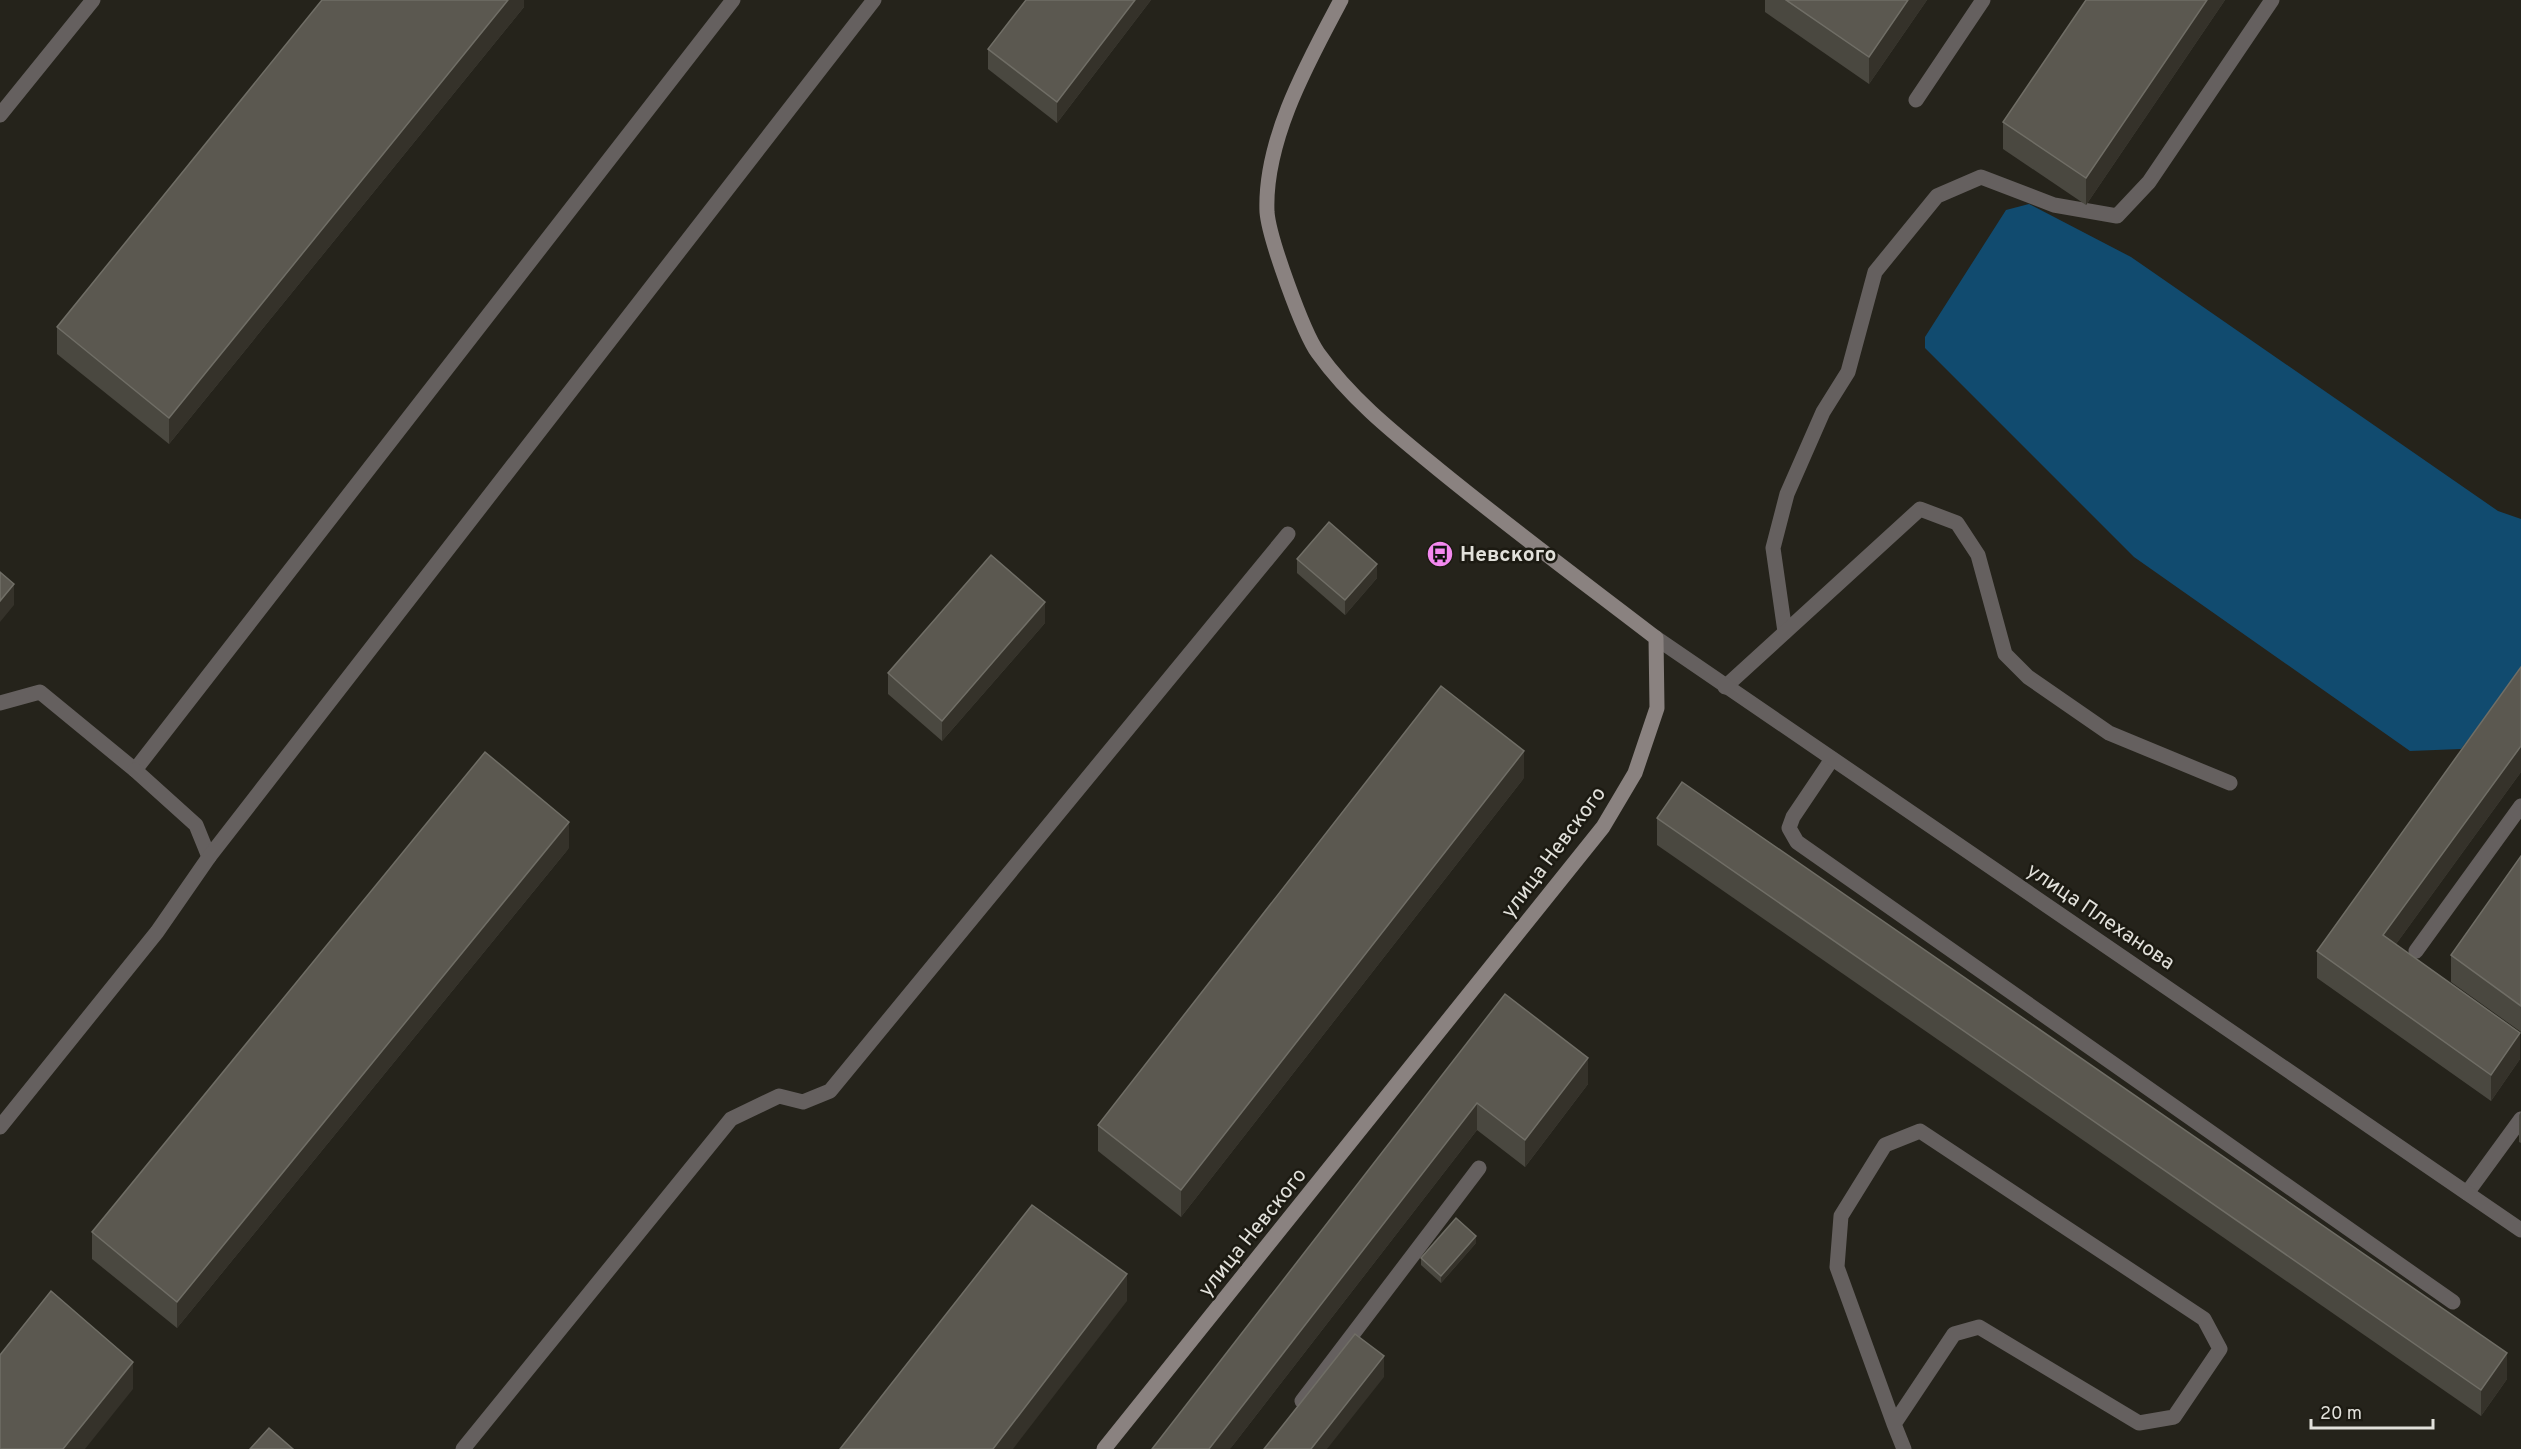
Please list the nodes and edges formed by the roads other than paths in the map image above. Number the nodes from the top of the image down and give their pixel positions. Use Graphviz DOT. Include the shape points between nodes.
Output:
graph roads {
  1 [pos="93,0"];
  2 [pos="733,0"];
  3 [pos="874,0"];
  4 [pos="1341,0"];
  5 [pos="1983,0"];
  6 [pos="2272,0"];
  7 [pos="1916,100"];
  8 [pos="0,115"];
  9 [pos="1288,534"];
  10 [pos="1785,632"];
  11 [pos="1656,638"];
  12 [pos="1725,687"];
  13 [pos="0,703"];
  14 [pos="1832,759"];
  15 [pos="135,770"];
  16 [pos="2230,783"];
  17 [pos="2521,806"];
  18 [pos="209,857"];
  19 [pos="2416,951"];
  20 [pos="2521,1119"];
  21 [pos="0,1127"];
  22 [pos="1479,1168"];
  23 [pos="2467,1193"];
  24 [pos="2521,1230"];
  25 [pos="2453,1302"];
  26 [pos="1294,1412"];
  27 [pos="1894,1424"];
  28 [pos="463,1449"];
  29 [pos="1104,1449"];
  30 [pos="1904,1449"];
  1 -- 8 [label="street"];
  2 -- 15 [label="street"];
  3 -- 18 [label="street"];
  4 -- 11 [label="main road" via="1302,73 1272,166 1267,213 1284,276 1316,351 1364,407 1486,509"];
  5 -- 7 [label="street"];
  6 -- 10 [label="street" via="2149,182 2117,216 2054,205 1981,177 1936,196 1910,225 1875,272 1848,372 1823,412 1787,494 1773,548"];
  9 -- 28 [label="street" via="830,1091 804,1102 779,1096 731,1119"];
  10 -- 12 [label="street"];
  10 -- 16 [label="street" via="1920,509 1957,523 1978,555 2005,654 2028,677 2109,733"];
  11 -- 12 [label="street, улица Плеханова"];
  11 -- 29 [label="main road, улица Невского" via="1657,708 1635,773 1603,827"];
  12 -- 14 [label="street, улица Плеханова"];
  13 -- 15 [label="street" via="40,692"];
  14 -- 23 [label="street, улица Плеханова"];
  14 -- 25 [label="street" via="1793,817 1789,828 1797,842"];
  15 -- 18 [label="street" via="196,825"];
  17 -- 19 [label="street"];
  18 -- 21 [label="street" via="157,932"];
  20 -- 23 [label="street"];
  22 -- 26 [label="street"];
  23 -- 24 [label="street, улица Плеханова"];
  27 -- 27 [label="street" via="1837,1267 1841,1216 1885,1145 1920,1131 2204,1319 2220,1350 2174,1417 2139,1423 1979,1327 1954,1334"];
  27 -- 30 [label="street"];
}
